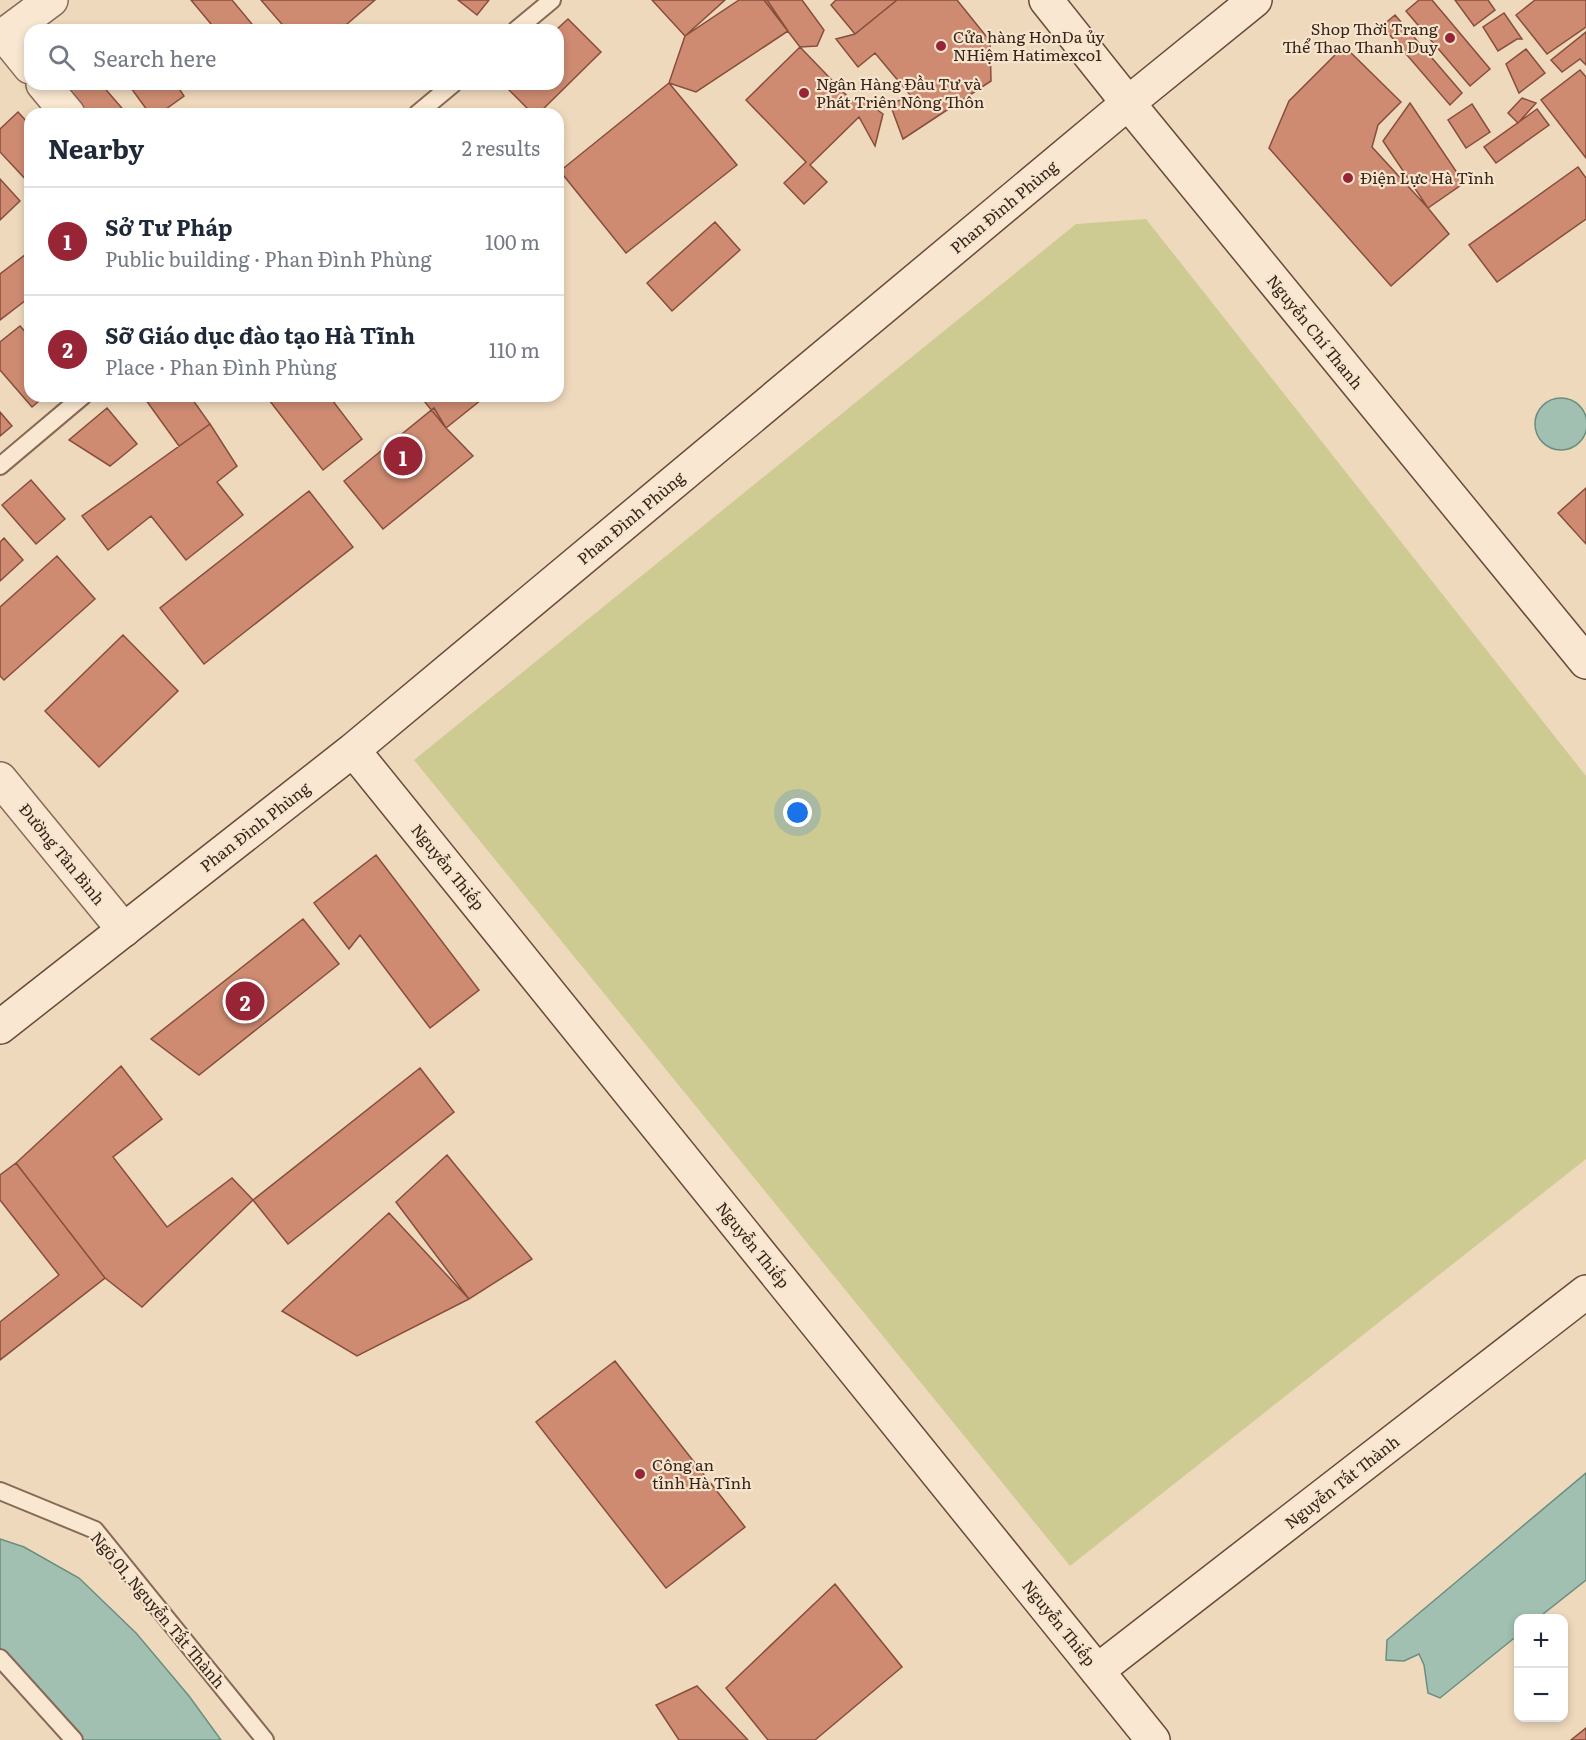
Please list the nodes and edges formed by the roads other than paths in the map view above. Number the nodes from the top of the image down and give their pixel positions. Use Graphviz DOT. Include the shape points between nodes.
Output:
graph roads {
  1 [pos="51,0"];
  2 [pos="552,0"];
  3 [pos="1046,0"];
  4 [pos="1255,0"];
  5 [pos="523,24"];
  6 [pos="2,37"];
  7 [pos="24,61"];
  8 [pos="48,90"];
  9 [pos="446,90"];
  10 [pos="1128,103"];
  11 [pos="63,108"];
  12 [pos="424,108"];
  13 [pos="76,402"];
  14 [pos="0,466"];
  15 [pos="1586,662"];
  16 [pos="353,750"];
  17 [pos="0,779"];
  18 [pos="124,930"];
  19 [pos="0,1027"];
  20 [pos="1586,1292"];
  21 [pos="0,1491"];
  22 [pos="0,1658"];
  23 [pos="1097,1671"];
  24 [pos="74,1740"];
  25 [pos="265,1740"];
  26 [pos="1153,1740"];
  1 -- 6 [label="street"];
  2 -- 5 [label="lane"];
  3 -- 10 [label="street, Nguyễn Chí Thanh"];
  4 -- 10 [label="street, Phan Đình Phùng"];
  6 -- 7 [label="street"];
  8 -- 11 [label="street"];
  9 -- 12 [label="lane"];
  10 -- 15 [label="street, Nguyễn Chí Thanh"];
  10 -- 16 [label="street, Phan Đình Phùng"];
  13 -- 14 [label="lane"];
  16 -- 18 [label="street, Phan Đình Phùng"];
  16 -- 23 [label="street, Nguyễn Thiếp"];
  17 -- 18 [label="street, Đường Tân Bình"];
  18 -- 19 [label="street, Phan Đình Phùng"];
  20 -- 23 [label="street, Nguyễn Tất Thành"];
  21 -- 25 [label="lane, Ngõ 01, Nguyễn Tất Thành" via="95,1530"];
  22 -- 24 [label="lane"];
  23 -- 26 [label="street, Nguyễn Thiếp"];
}
